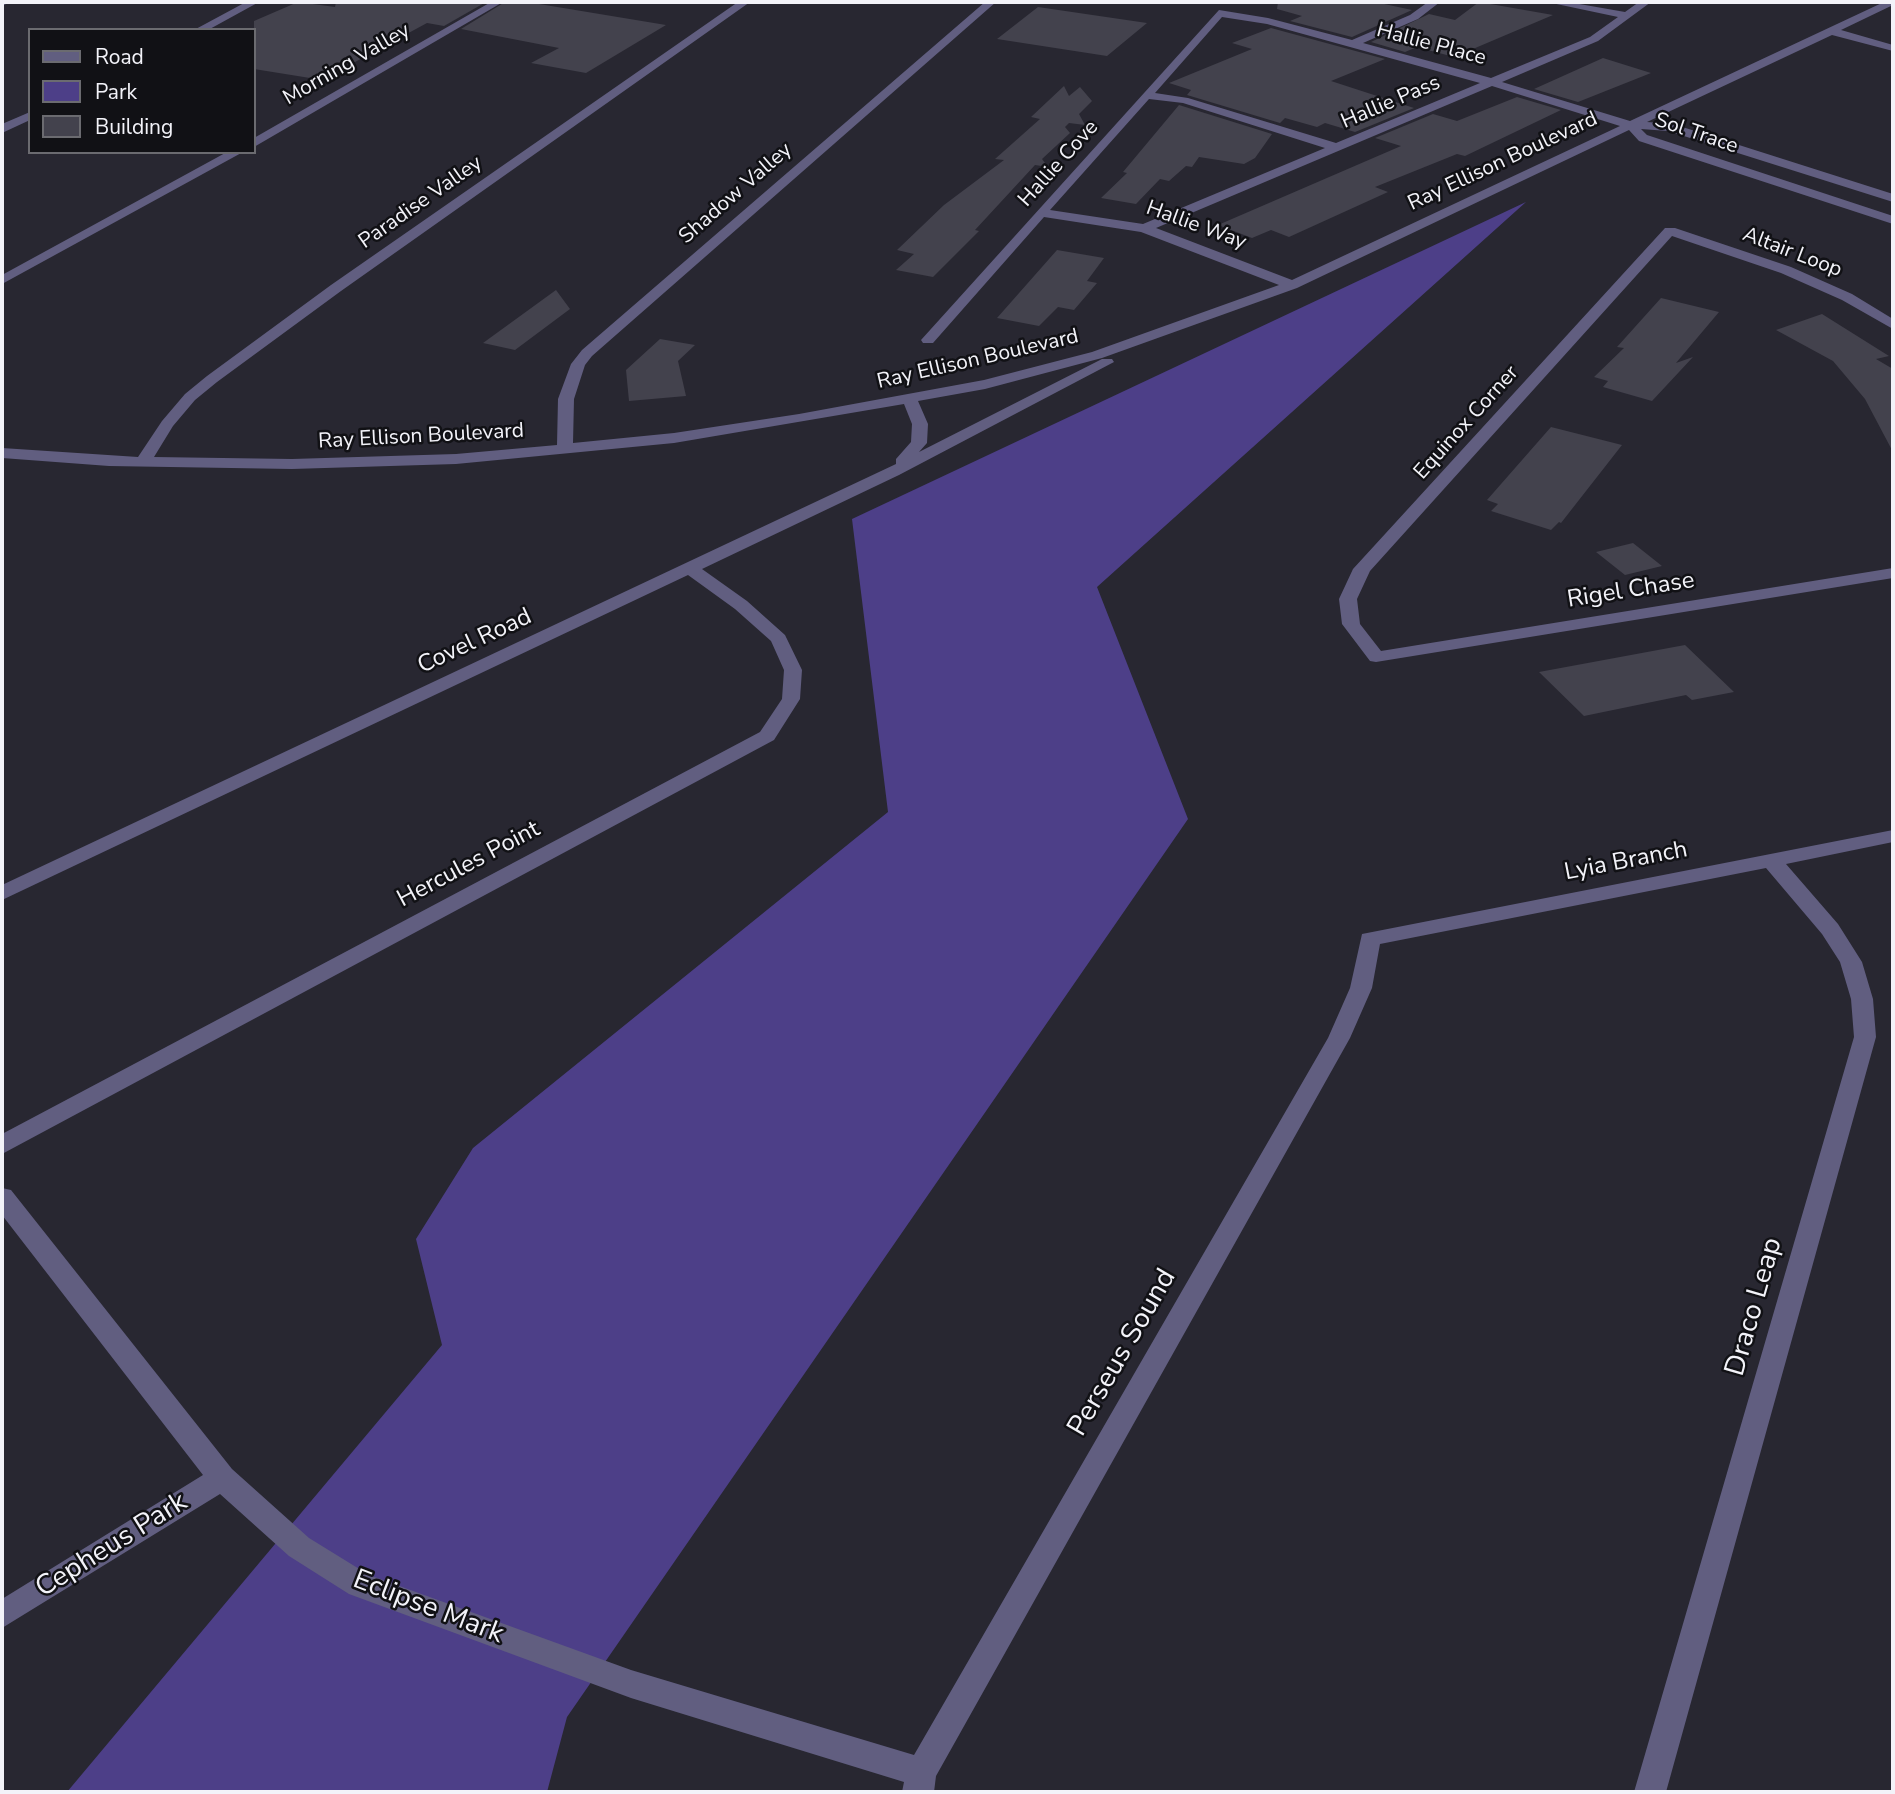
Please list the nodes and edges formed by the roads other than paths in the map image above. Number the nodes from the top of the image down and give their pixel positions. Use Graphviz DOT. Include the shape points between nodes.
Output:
graph roads {
  1 [pos="254,2"];
  2 [pos="498,2"];
  3 [pos="745,2"];
  4 [pos="991,2"];
  5 [pos="1435,2"];
  6 [pos="1552,2"];
  7 [pos="1646,2"];
  8 [pos="1892,2"];
  9 [pos="1219,13"];
  10 [pos="1629,16"];
  11 [pos="203,28"];
  12 [pos="1831,31"];
  13 [pos="1353,44"];
  14 [pos="1893,48"];
  15 [pos="1491,82"];
  16 [pos="1147,95"];
  17 [pos="28,116"];
  18 [pos="1631,125"];
  19 [pos="2,129"];
  20 [pos="256,141"];
  21 [pos="1336,147"];
  22 [pos="233,154"];
  23 [pos="1892,197"];
  24 [pos="1041,213"];
  25 [pos="1893,220"];
  26 [pos="1144,228"];
  27 [pos="1670,231"];
  28 [pos="2,280"];
  29 [pos="1292,285"];
  30 [pos="1893,325"];
  31 [pos="1158,334"];
  32 [pos="928,340"];
  33 [pos="910,399"];
  34 [pos="565,449"];
  35 [pos="2,453"];
  36 [pos="143,462"];
  37 [pos="893,472"];
  38 [pos="689,568"];
  39 [pos="1893,573"];
  40 [pos="1376,657"];
  41 [pos="1893,836"];
  42 [pos="1772,860"];
  43 [pos="2,893"];
  44 [pos="1370,939"];
  45 [pos="2,1145"];
  46 [pos="2,1197"];
  47 [pos="222,1478"];
  48 [pos="2,1615"];
  49 [pos="919,1782"];
  50 [pos="1650,1792"];
  1 -- 11 [label="street"];
  2 -- 20 [label="street, Morning Valley"];
  3 -- 36 [label="street, Paradise Valley" via="212,379 167,424"];
  4 -- 34 [label="street, Shadow Valley" via="586,353 566,398"];
  5 -- 13 [label="street" via="1414,17"];
  6 -- 10 [label="street"];
  7 -- 10 [label="street, Hallie Pass"];
  8 -- 12 [label="street, Ray Ellison Boulevard"];
  9 -- 13 [label="street, Hallie Place"];
  9 -- 16 [label="street, Hallie Cove"];
  10 -- 15 [label="street, Hallie Pass" via="1594,39"];
  12 -- 14 [label="street"];
  12 -- 18 [label="street, Ray Ellison Boulevard"];
  13 -- 15 [label="street, Hallie Place"];
  15 -- 18 [label="street, Hallie Place"];
  15 -- 21 [label="street, Hallie Pass"];
  16 -- 21 [label="street" via="1184,100"];
  16 -- 24 [label="street, Hallie Cove"];
  17 -- 19 [label="street"];
  18 -- 23 [label="street, Sol Trace" via="1669,127"];
  18 -- 25 [label="street, Sol Trace" via="1643,138"];
  18 -- 29 [label="street, Ray Ellison Boulevard"];
  21 -- 26 [label="street, Hallie Pass"];
  22 -- 28 [label="street"];
  24 -- 26 [label="street, Hallie Way"];
  24 -- 32 [label="street, Hallie Cove"];
  26 -- 29 [label="street, Hallie Way"];
  27 -- 30 [label="street, Altair Loop" via="1786,271 1847,297"];
  27 -- 40 [label="street, Equinox Corner" via="1362,569 1348,600 1351,624"];
  29 -- 31 [label="street, Ray Ellison Boulevard"];
  31 -- 33 [label="street, Ray Ellison Boulevard" via="1048,368"];
  31 -- 37 [label="street"];
  33 -- 34 [label="street, Ray Ellison Boulevard" via="743,428"];
  33 -- 37 [label="street, Covel Road" via="920,424 919,443"];
  34 -- 36 [label="street, Ray Ellison Boulevard" via="344,463"];
  35 -- 36 [label="street, Ray Ellison Boulevard"];
  37 -- 38 [label="street, Covel Road"];
  38 -- 43 [label="street, Covel Road"];
  38 -- 45 [label="street, Hercules Point" via="779,639 793,670 791,699 766,736"];
  39 -- 40 [label="street, Rigel Chase"];
  41 -- 42 [label="street, Lyia Branch"];
  42 -- 44 [label="street, Lyia Branch"];
  42 -- 50 [label="street, Draco Leap" via="1830,929 1851,962 1862,999 1865,1037"];
  44 -- 49 [label="street, Perseus Sound" via="1361,988 1339,1038"];
  46 -- 47 [label="street, Eclipse Mark"];
  47 -- 48 [label="street, Cepheus Park"];
  47 -- 49 [label="street, Eclipse Mark" via="299,1547 359,1585"];
}
